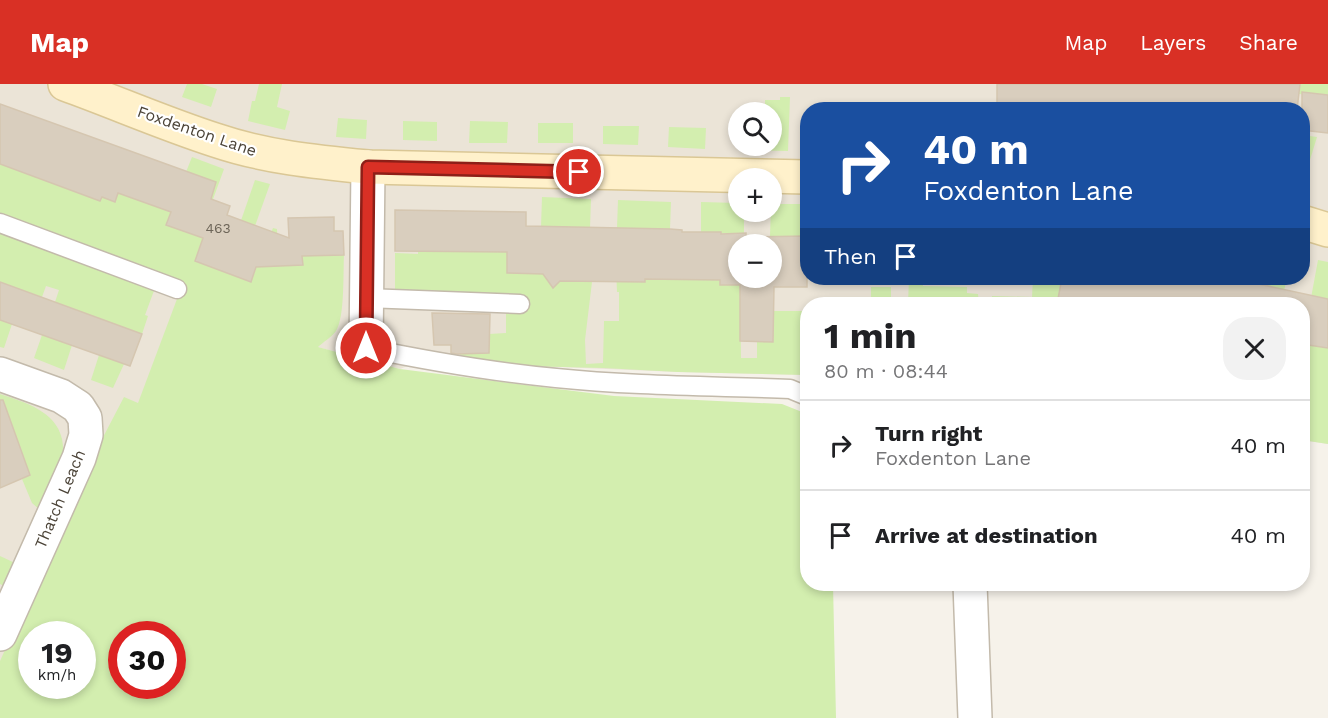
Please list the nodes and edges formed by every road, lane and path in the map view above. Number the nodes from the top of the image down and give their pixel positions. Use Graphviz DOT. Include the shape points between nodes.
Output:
graph roads {
  1 [pos="65,84"];
  2 [pos="368,167"];
  3 [pos="800,177"];
  4 [pos="0,223"];
  5 [pos="1310,224"];
  6 [pos="1328,230"];
  7 [pos="177,289"];
  8 [pos="366,298"];
  9 [pos="520,304"];
  10 [pos="366,348"];
  11 [pos="0,374"];
  12 [pos="800,393"];
  13 [pos="970,591"];
  14 [pos="0,634"];
  15 [pos="975,718"];
  1 -- 2 [label="main road, Foxdenton Lane" via="216,141 293,159"];
  2 -- 3 [label="main road, Foxdenton Lane"];
  2 -- 8 [label="street"];
  4 -- 7 [label="lane"];
  5 -- 6 [label="main road"];
  8 -- 9 [label="lane"];
  8 -- 10 [label="street"];
  10 -- 12 [label="lane" via="557,378 790,389"];
  11 -- 14 [label="street, Thatch Leach" via="61,396 78,407 85,418 86,435"];
  13 -- 15 [label="street"];
}
